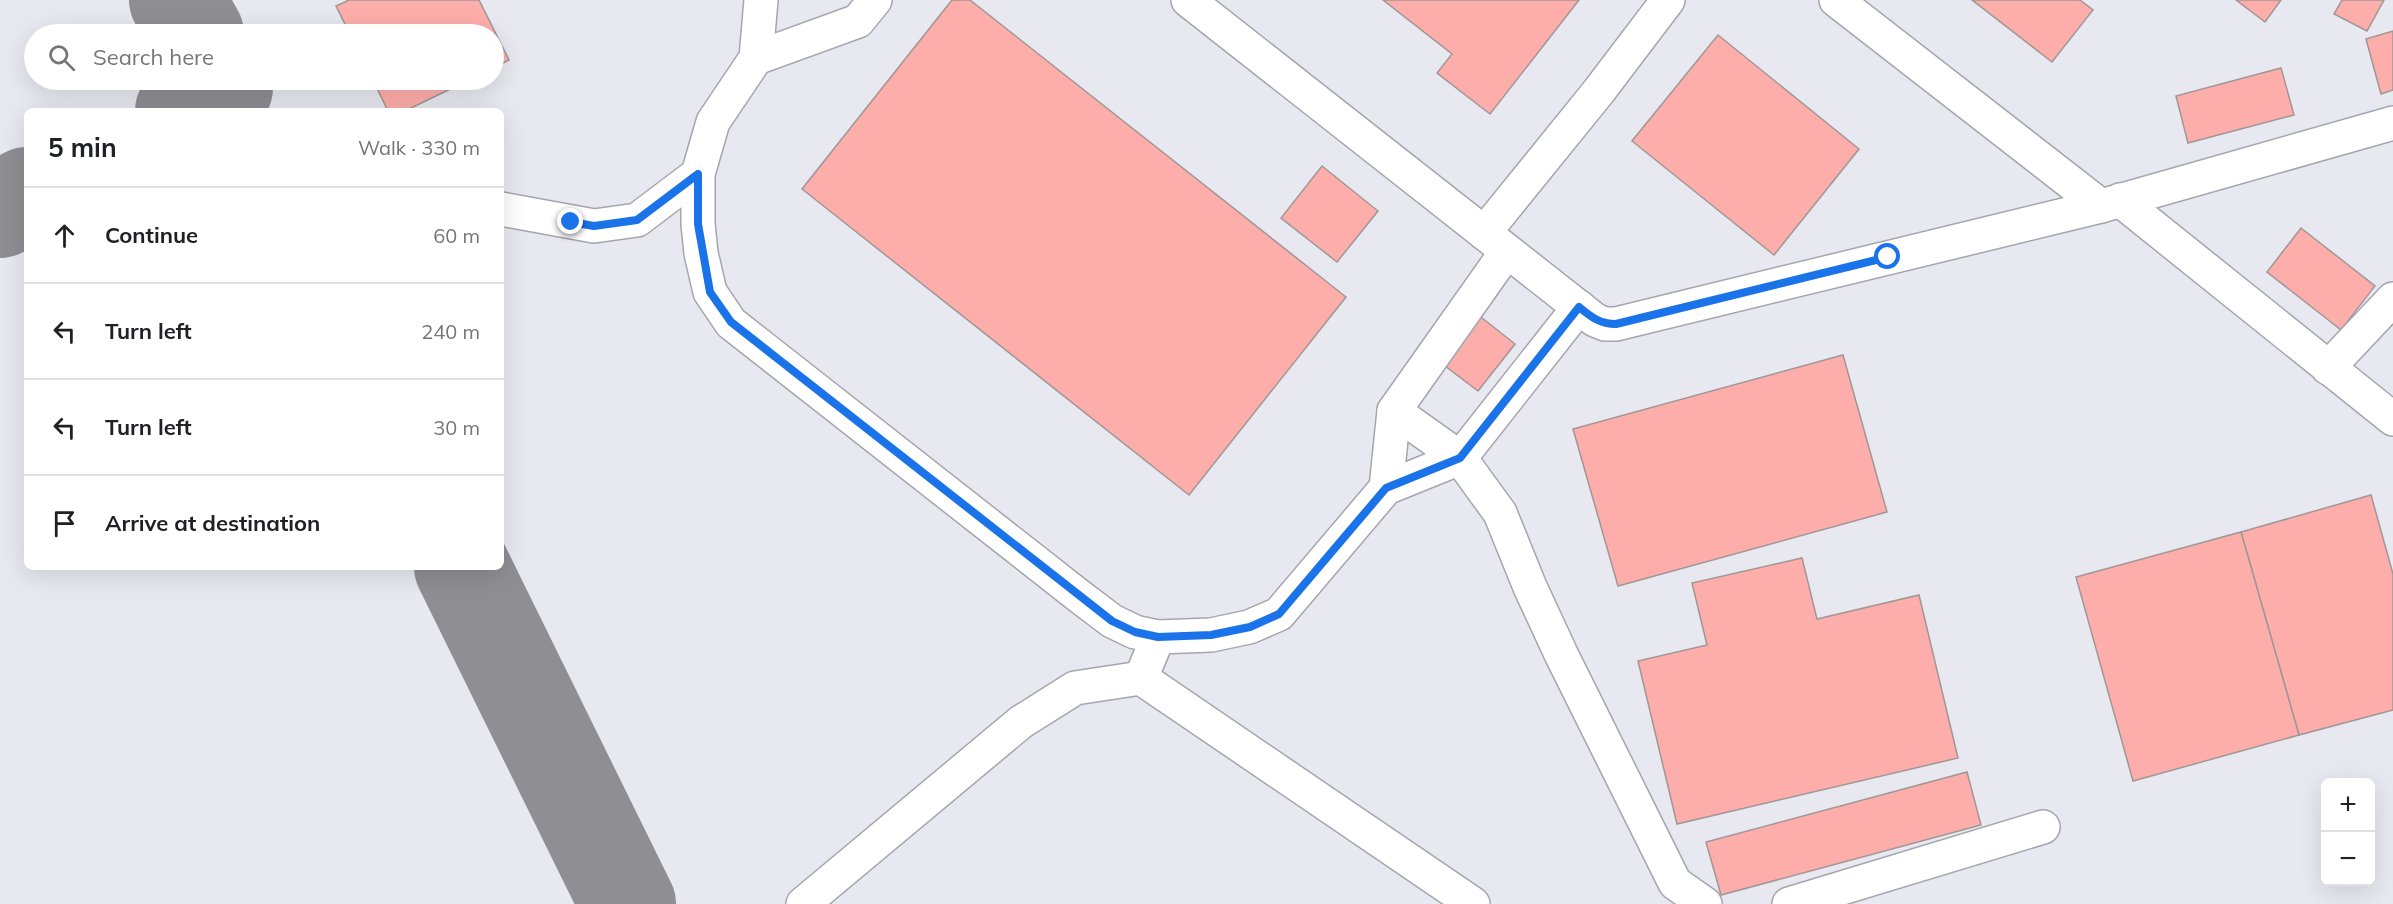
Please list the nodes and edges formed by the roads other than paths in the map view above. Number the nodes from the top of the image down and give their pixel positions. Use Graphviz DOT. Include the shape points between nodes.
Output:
graph roads {
  1 [pos="761,0"];
  2 [pos="875,0"];
  3 [pos="1188,0"];
  4 [pos="1668,0"];
  5 [pos="1836,0"];
  6 [pos="756,58"];
  7 [pos="2393,123"];
  8 [pos="698,174"];
  9 [pos="2110,203"];
  10 [pos="504,210"];
  11 [pos="1496,242"];
  12 [pos="2393,299"];
  13 [pos="1579,307"];
  14 [pos="2328,368"];
  15 [pos="1394,411"];
  16 [pos="2393,419"];
  17 [pos="1460,458"];
  18 [pos="1386,488"];
  19 [pos="1158,637"];
  20 [pos="1141,678"];
  21 [pos="2043,827"];
  22 [pos="803,904"];
  23 [pos="1473,904"];
  24 [pos="1705,904"];
  25 [pos="1789,904"];
  1 -- 6 [label="lane"];
  2 -- 6 [label="lane" via="858,21"];
  3 -- 11 [label="lane"];
  4 -- 11 [label="lane" via="1599,91"];
  5 -- 9 [label="lane"];
  6 -- 8 [label="lane" via="713,122"];
  7 -- 9 [label="lane"];
  8 -- 10 [label="lane" via="637,220 594,226"];
  8 -- 19 [label="lane" via="698,224 710,292 731,322 1112,621"];
  9 -- 13 [label="lane" via="1616,324 1595,320"];
  9 -- 14 [label="lane"];
  11 -- 13 [label="lane"];
  11 -- 15 [label="lane"];
  12 -- 14 [label="lane"];
  13 -- 17 [label="lane"];
  14 -- 16 [label="lane"];
  15 -- 17 [label="lane"];
  15 -- 18 [label="lane"];
  17 -- 18 [label="lane"];
  17 -- 24 [label="lane" via="1500,513 1562,656 1675,883"];
  18 -- 19 [label="lane" via="1279,614 1250,627 1211,635"];
  19 -- 20 [label="lane"];
  20 -- 22 [label="lane" via="1075,688 1021,722"];
  20 -- 23 [label="lane"];
  21 -- 25 [label="lane"];
}
